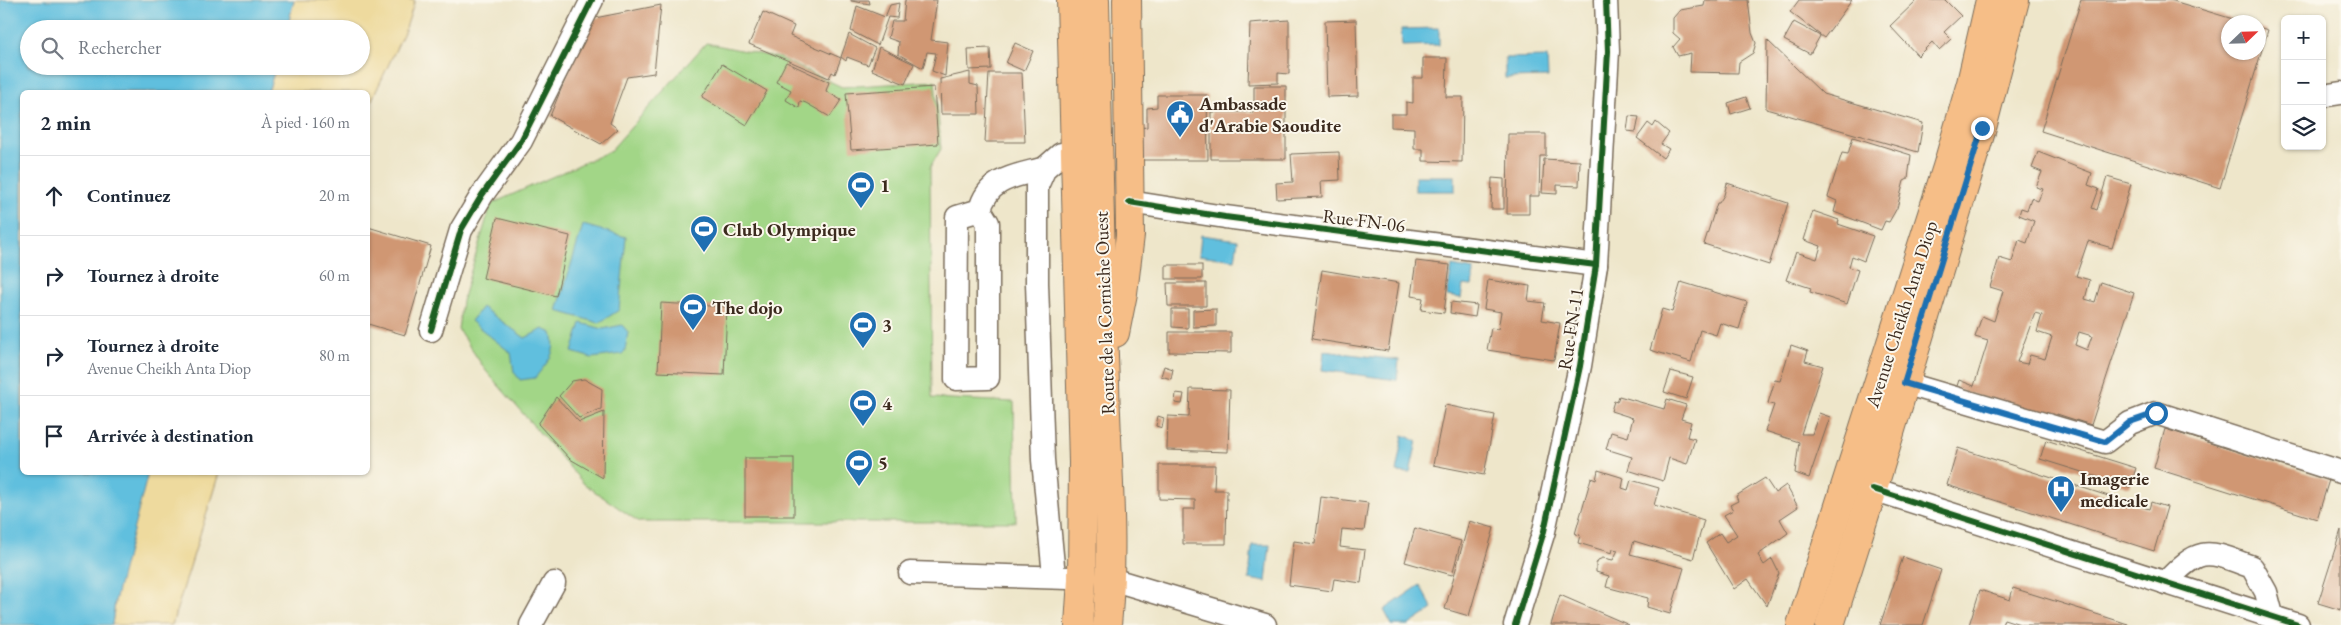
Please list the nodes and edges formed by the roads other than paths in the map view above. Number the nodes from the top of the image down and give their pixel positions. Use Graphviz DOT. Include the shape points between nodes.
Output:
graph roads {
  1 [pos="592,0"];
  2 [pos="1055,0"];
  3 [pos="1070,0"];
  4 [pos="1095,0"];
  5 [pos="1127,0"];
  6 [pos="1606,0"];
  7 [pos="1990,0"];
  8 [pos="2015,0"];
  9 [pos="2341,93"];
  10 [pos="2326,95"];
  11 [pos="1053,161"];
  12 [pos="1129,202"];
  13 [pos="980,210"];
  14 [pos="1596,265"];
  15 [pos="431,330"];
  16 [pos="1904,383"];
  17 [pos="1104,384"];
  18 [pos="2341,472"];
  19 [pos="1873,489"];
  20 [pos="1083,507"];
  21 [pos="910,573"];
  22 [pos="1054,576"];
  23 [pos="1111,579"];
  24 [pos="1082,580"];
  25 [pos="554,582"];
  26 [pos="2165,583"];
  27 [pos="2272,616"];
  28 [pos="531,625"];
  29 [pos="1079,625"];
  30 [pos="1106,625"];
  31 [pos="1265,625"];
  32 [pos="1515,625"];
  33 [pos="1800,625"];
  34 [pos="1830,625"];
  35 [pos="2298,625"];
  1 -- 15 [label="street" via="521,140 461,230"];
  2 -- 11 [label="main road"];
  3 -- 20 [label="main road, Route de la Corniche Ouest"];
  4 -- 17 [label="main road, Route de la Corniche Ouest"];
  5 -- 12 [label="main road"];
  6 -- 14 [label="street, Rue FN-11" via="1608,51"];
  7 -- 33 [label="main road, Avenue Cheikh Anta Diop" via="1948,167"];
  8 -- 16 [label="main road, Avenue Cheikh Anta Diop" via="1982,128"];
  9 -- 10 [label="street"];
  11 -- 13 [label="street" via="997,182 983,197"];
  11 -- 20 [label="main road" via="1065,449 1073,487"];
  11 -- 22 [label="street" via="1037,186 1037,283 1043,460"];
  12 -- 14 [label="street, Rue FN-06"];
  12 -- 17 [label="main road" via="1130,235"];
  13 -- 13 [label="street" via="957,216 956,379 988,378 988,223"];
  14 -- 32 [label="street, Rue FN-11" via="1580,366 1544,531"];
  16 -- 18 [label="street" via="2105,442 2130,422 2156,413"];
  16 -- 19 [label="main road, Avenue Cheikh Anta Diop"];
  17 -- 23 [label="main road, Route de la Corniche Ouest" via="1111,497"];
  19 -- 26 [label="street"];
  19 -- 34 [label="main road, Avenue Cheikh Anta Diop"];
  20 -- 24 [label="main road, Route de la Corniche Ouest"];
  21 -- 22 [label="street"];
  22 -- 24 [label="street"];
  23 -- 30 [label="main road, Route de la Corniche Ouest"];
  23 -- 31 [label="street"];
  24 -- 29 [label="main road, Route de la Corniche Ouest"];
  25 -- 28 [label="street"];
  26 -- 27 [label="street"];
  26 -- 27 [label="street" via="2183,564 2198,555 2214,553 2252,567 2266,592"];
  27 -- 35 [label="street"];
}
